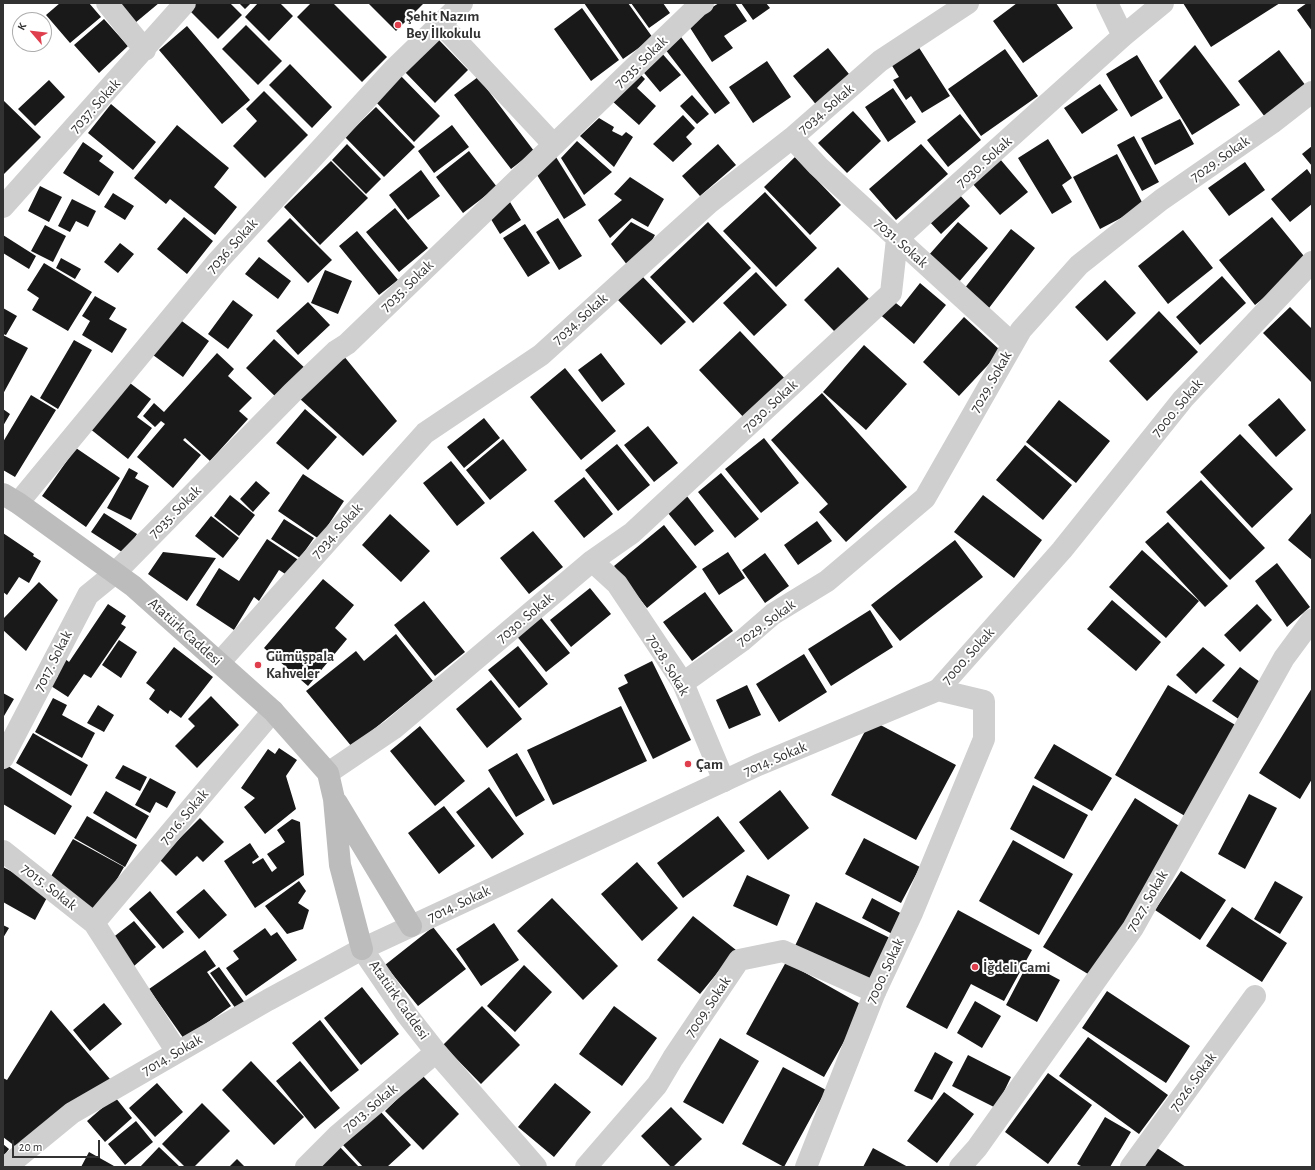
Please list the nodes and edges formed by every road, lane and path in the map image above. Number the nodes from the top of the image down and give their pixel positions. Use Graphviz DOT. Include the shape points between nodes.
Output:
graph roads {
  1 [pos="107,3"];
  2 [pos="186,3"];
  3 [pos="462,3"];
  4 [pos="703,3"];
  5 [pos="968,3"];
  6 [pos="1107,3"];
  7 [pos="1162,3"];
  8 [pos="441,24"];
  9 [pos="1123,36"];
  10 [pos="145,50"];
  11 [pos="1312,92"];
  12 [pos="792,138"];
  13 [pos="554,145"];
  14 [pos="3,207"];
  15 [pos="897,239"];
  16 [pos="1312,262"];
  17 [pos="1013,344"];
  18 [pos="10,498"];
  19 [pos="592,561"];
  20 [pos="115,573"];
  21 [pos="1312,620"];
  22 [pos="219,663"];
  23 [pos="683,683"];
  24 [pos="938,690"];
  25 [pos="273,711"];
  26 [pos="3,758"];
  27 [pos="328,773"];
  28 [pos="724,781"];
  29 [pos="334,799"];
  30 [pos="3,851"];
  31 [pos="94,923"];
  32 [pos="411,926"];
  33 [pos="362,949"];
  34 [pos="875,992"];
  35 [pos="1255,996"];
  36 [pos="178,1052"];
  37 [pos="436,1052"];
  38 [pos="6,1167"];
  39 [pos="306,1167"];
  40 [pos="536,1167"];
  41 [pos="586,1167"];
  42 [pos="806,1167"];
  43 [pos="960,1167"];
  44 [pos="1131,1167"];
  1 -- 10 [label="street"];
  2 -- 10 [label="street, 7037. Sokak"];
  3 -- 8 [label="street, 7036. Sokak"];
  4 -- 13 [label="street, 7035. Sokak"];
  5 -- 12 [label="street, 7034. Sokak" via="880,61"];
  6 -- 9 [label="street"];
  7 -- 9 [label="street, 7030. Sokak"];
  8 -- 13 [label="street"];
  8 -- 18 [label="street, 7036. Sokak" via="393,70 217,262"];
  9 -- 15 [label="street, 7030. Sokak"];
  10 -- 14 [label="street, 7037. Sokak"];
  11 -- 17 [label="street, 7029. Sokak" via="1161,200 1079,265 1021,330"];
  12 -- 15 [label="street, 7031. Sokak" via="818,166"];
  12 -- 22 [label="street, 7034. Sokak" via="709,204 541,354 425,433"];
  13 -- 20 [label="street, 7035. Sokak" via="347,344 336,351 292,393"];
  15 -- 17 [label="street, 7031. Sokak"];
  15 -- 19 [label="street, 7030. Sokak" via="891,293 632,533"];
  16 -- 24 [label="street, 7000. Sokak" via="1183,399 1062,550"];
  17 -- 23 [label="street, 7029. Sokak" via="925,498 827,581 773,614 743,640"];
  18 -- 20 [label="main road, Atatürk Caddesi"];
  19 -- 23 [label="street, 7028. Sokak" via="617,584"];
  19 -- 27 [label="street, 7030. Sokak" via="393,729"];
  20 -- 22 [label="main road, Atatürk Caddesi" via="134,586"];
  20 -- 26 [label="street, 7017. Sokak" via="88,595"];
  21 -- 43 [label="street, 7027. Sokak" via="1284,658 1133,928 978,1148"];
  22 -- 25 [label="main road, Atatürk Caddesi"];
  23 -- 28 [label="street, 7028. Sokak"];
  24 -- 28 [label="street, 7014. Sokak"];
  24 -- 34 [label="street, 7000. Sokak" via="984,701 984,739 912,913"];
  25 -- 27 [label="main road, Atatürk Caddesi"];
  25 -- 31 [label="street, 7016. Sokak"];
  27 -- 29 [label="main road, Atatürk Caddesi"];
  28 -- 32 [label="street, 7014. Sokak"];
  29 -- 32 [label="main road, Atatürk Caddesi"];
  29 -- 33 [label="main road, Atatürk Caddesi" via="340,865"];
  30 -- 31 [label="street, 7015. Sokak"];
  31 -- 36 [label="street, 7015. Sokak"];
  32 -- 33 [label="street, 7014. Sokak"];
  33 -- 36 [label="street, 7014. Sokak"];
  33 -- 37 [label="street, Atatürk Caddesi"];
  34 -- 41 [label="street, 7009. Sokak" via="783,951 739,960 657,1085"];
  34 -- 42 [label="street, 7000. Sokak"];
  35 -- 44 [label="street, 7026. Sokak"];
  36 -- 38 [label="street, 7014. Sokak" via="72,1113"];
  37 -- 39 [label="street, 7013. Sokak" via="337,1136"];
  37 -- 40 [label="street, Atatürk Caddesi"];
}
